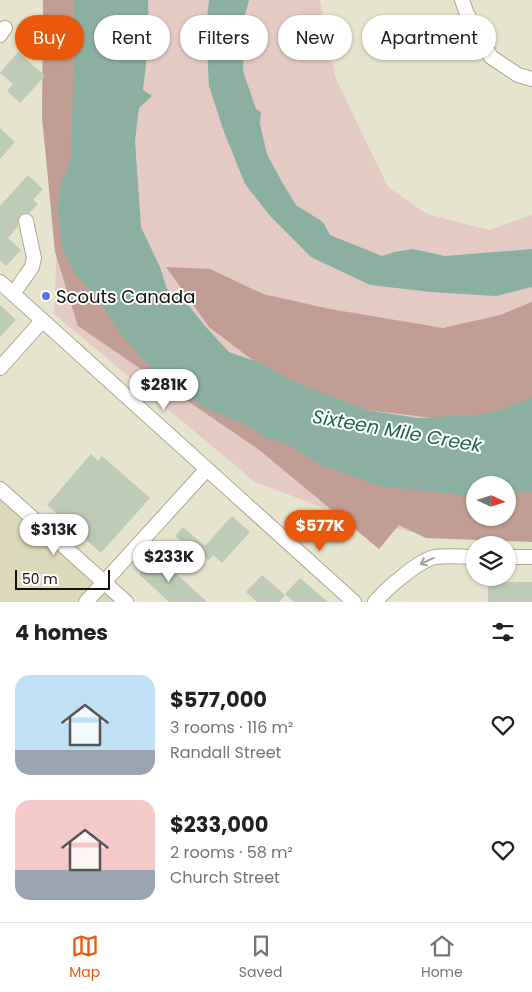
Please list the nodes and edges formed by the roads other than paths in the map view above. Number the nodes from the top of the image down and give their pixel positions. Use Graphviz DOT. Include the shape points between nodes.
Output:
graph roads {
  1 [pos="462,0"];
  2 [pos="532,79"];
  3 [pos="26,221"];
  4 [pos="0,282"];
  5 [pos="12,294"];
  6 [pos="42,321"];
  7 [pos="0,368"];
  8 [pos="207,469"];
  9 [pos="0,489"];
  10 [pos="466,557"];
  11 [pos="516,557"];
  12 [pos="532,557"];
  13 [pos="104,582"];
  14 [pos="86,602"];
  15 [pos="126,602"];
  16 [pos="354,602"];
  17 [pos="375,602"];
  1 -- 2 [label="street" via="466,14 491,57 518,75"];
  3 -- 5 [label="street" via="34,258"];
  4 -- 5 [label="street"];
  5 -- 6 [label="street"];
  6 -- 7 [label="street"];
  6 -- 8 [label="street"];
  8 -- 13 [label="street"];
  8 -- 16 [label="street"];
  9 -- 13 [label="street"];
  10 -- 17 [label="street, one-way" via="434,557 408,573"];
  11 -- 12 [label="street"];
  13 -- 14 [label="street"];
  13 -- 15 [label="street"];
}
